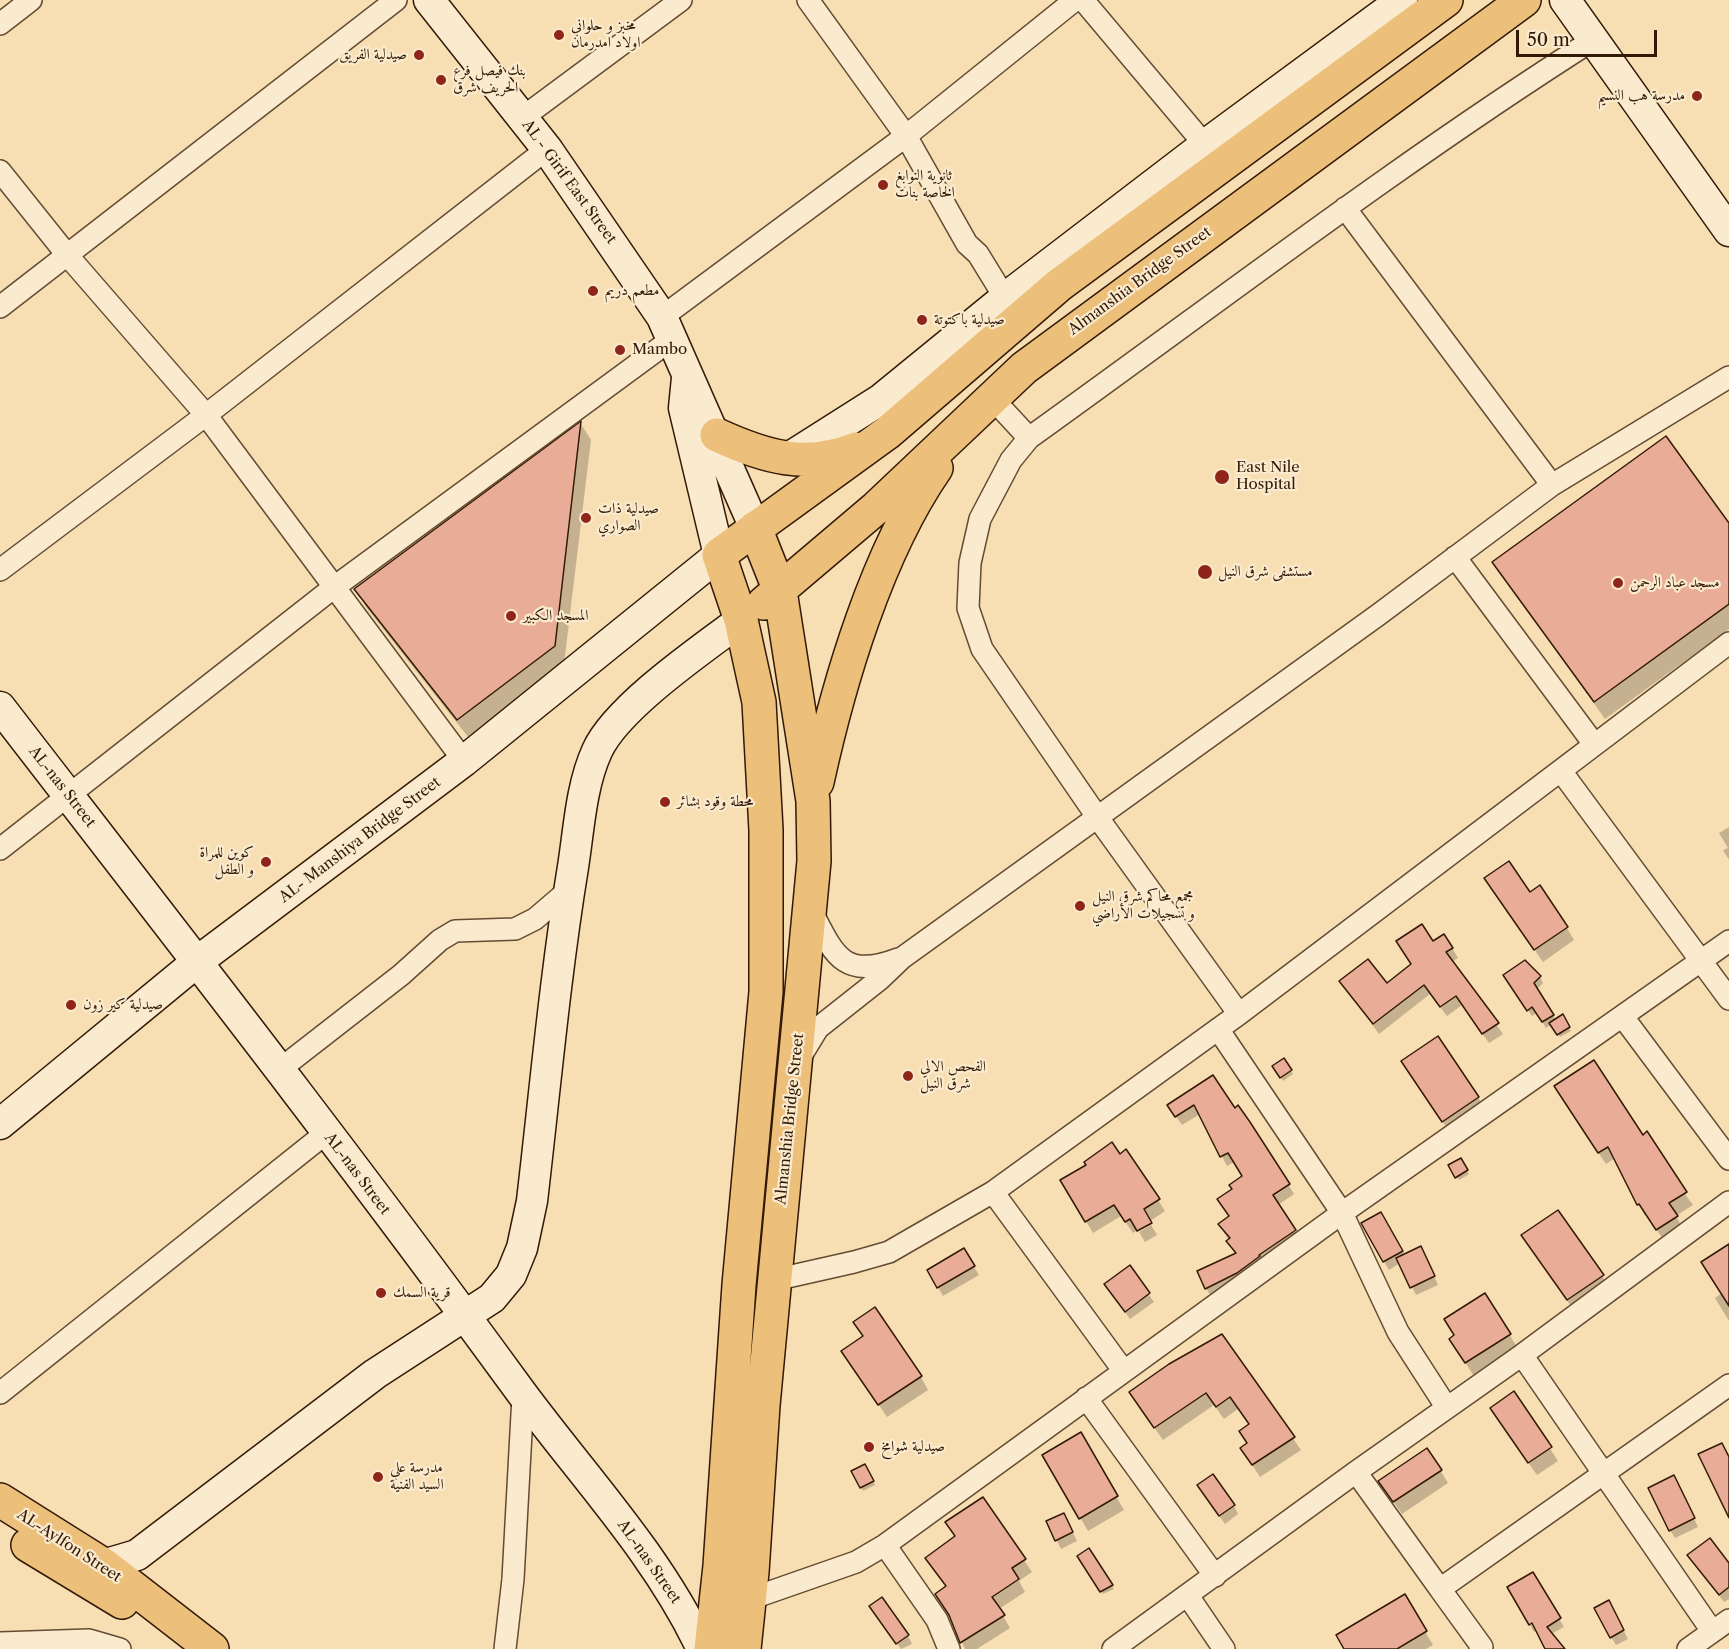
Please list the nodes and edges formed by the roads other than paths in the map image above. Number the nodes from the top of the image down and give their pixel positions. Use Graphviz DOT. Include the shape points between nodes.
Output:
graph roads {
  1 [pos="31,0"];
  2 [pos="396,0"];
  3 [pos="429,0"];
  4 [pos="681,0"];
  5 [pos="808,0"];
  6 [pos="1402,0"];
  7 [pos="1446,0"];
  8 [pos="1524,0"];
  9 [pos="1565,0"];
  10 [pos="1073,1"];
  11 [pos="0,24"];
  12 [pos="1593,40"];
  13 [pos="522,118"];
  14 [pos="906,136"];
  15 [pos="1205,145"];
  16 [pos="547,149"];
  17 [pos="0,171"];
  18 [pos="1345,207"];
  19 [pos="1729,231"];
  20 [pos="68,256"];
  21 [pos="1005,298"];
  22 [pos="0,307"];
  23 [pos="667,328"];
  24 [pos="1729,377"];
  25 [pos="687,378"];
  26 [pos="981,407"];
  27 [pos="206,415"];
  28 [pos="887,433"];
  29 [pos="717,435"];
  30 [pos="1029,438"];
  31 [pos="787,459"];
  32 [pos="1551,485"];
  33 [pos="755,528"];
  34 [pos="719,555"];
  35 [pos="1455,557"];
  36 [pos="0,570"];
  37 [pos="333,588"];
  38 [pos="780,591"];
  39 [pos="741,620"];
  40 [pos="1729,643"];
  41 [pos="0,707"];
  42 [pos="1594,744"];
  43 [pos="464,762"];
  44 [pos="1561,771"];
  45 [pos="69,796"];
  46 [pos="813,801"];
  47 [pos="1098,818"];
  48 [pos="0,849"];
  49 [pos="570,889"];
  50 [pos="811,910"];
  51 [pos="1729,941"];
  52 [pos="902,958"];
  53 [pos="1702,960"];
  54 [pos="198,961"];
  55 [pos="1729,999"];
  56 [pos="1239,1014"];
  57 [pos="1623,1017"];
  58 [pos="1218,1029"];
  59 [pos="796,1064"];
  60 [pos="279,1070"];
  61 [pos="0,1124"];
  62 [pos="326,1132"];
  63 [pos="1729,1159"];
  64 [pos="993,1192"];
  65 [pos="1729,1202"];
  66 [pos="1342,1213"];
  67 [pos="774,1280"];
  68 [pos="464,1315"];
  69 [pos="1522,1355"];
  70 [pos="1123,1370"];
  71 [pos="1729,1385"];
  72 [pos="0,1393"];
  73 [pos="523,1396"];
  74 [pos="1086,1398"];
  75 [pos="1447,1407"];
  76 [pos="1356,1472"];
  77 [pos="1603,1474"];
  78 [pos="0,1500"];
  79 [pos="0,1526"];
  80 [pos="885,1545"];
  81 [pos="105,1566"];
  82 [pos="71,1573"];
  83 [pos="1215,1576"];
  84 [pos="1440,1589"];
  85 [pos="1188,1596"];
  86 [pos="1720,1625"];
  87 [pos="748,1632"];
  88 [pos="0,1643"];
  89 [pos="203,1645"];
  90 [pos="1482,1648"];
  91 [pos="120,1649"];
  92 [pos="505,1649"];
  93 [pos="702,1649"];
  94 [pos="711,1649"];
  95 [pos="949,1649"];
  96 [pos="1113,1649"];
  97 [pos="1224,1649"];
  98 [pos="1688,1649"];
  1 -- 11 [label="street"];
  2 -- 20 [label="street"];
  3 -- 13 [label="street, AL - Girif East Street"];
  4 -- 13 [label="street"];
  5 -- 14 [label="street"];
  6 -- 15 [label="street"];
  7 -- 28 [label="main road" via="1059,285"];
  8 -- 26 [label="main road, Almanshia Bridge Street" via="1078,326"];
  9 -- 12 [label="street"];
  10 -- 14 [label="street"];
  10 -- 15 [label="street"];
  12 -- 18 [label="street"];
  12 -- 19 [label="street"];
  13 -- 16 [label="street, AL - Girif East Street"];
  14 -- 21 [label="street" via="966,244 978,254"];
  14 -- 23 [label="street"];
  15 -- 21 [label="street"];
  16 -- 23 [label="street, AL - Girif East Street"];
  16 -- 27 [label="street"];
  17 -- 20 [label="street"];
  18 -- 30 [label="street"];
  18 -- 32 [label="street"];
  20 -- 22 [label="street"];
  20 -- 27 [label="street"];
  21 -- 31 [label="street" via="880,400"];
  23 -- 25 [label="street, AL - Girif East Street"];
  23 -- 37 [label="street"];
  24 -- 32 [label="street"];
  25 -- 29 [label="street, AL - Girif East Street"];
  25 -- 34 [label="street" via="684,408"];
  26 -- 30 [label="street"];
  26 -- 38 [label="main road, Almanshia Bridge Street" via="876,508"];
  26 -- 46 [label="main road" via="927,481 890,553 851,653"];
  27 -- 36 [label="street"];
  27 -- 37 [label="street"];
  28 -- 31 [label="main road" via="825,460"];
  28 -- 33 [label="main road"];
  29 -- 31 [label="main road" via="751,451"];
  29 -- 33 [label="street, AL - Girif East Street"];
  30 -- 47 [label="street" via="1011,460 980,519 970,562 968,608 982,649"];
  32 -- 35 [label="street"];
  33 -- 34 [label="main road"];
  33 -- 38 [label="main road, Almanshia Bridge Street"];
  34 -- 39 [label="main road"];
  34 -- 43 [label="street, AL- Manshiya Bridge Street"];
  35 -- 42 [label="street"];
  35 -- 47 [label="street"];
  37 -- 43 [label="street"];
  37 -- 45 [label="street"];
  38 -- 39 [label="main road, Almanshia Bridge Street"];
  38 -- 46 [label="main road, Almanshia Bridge Street"];
  39 -- 49 [label="street" via="659,682 616,722 597,750 587,783"];
  39 -- 94 [label="main road" via="754,673 761,730 766,992"];
  40 -- 42 [label="street"];
  41 -- 45 [label="street, AL-nas Street"];
  42 -- 44 [label="street"];
  43 -- 54 [label="street, AL- Manshiya Bridge Street"];
  44 -- 53 [label="street"];
  44 -- 56 [label="street"];
  45 -- 48 [label="street"];
  45 -- 54 [label="street, AL-nas Street"];
  46 -- 50 [label="main road, Almanshia Bridge Street"];
  47 -- 52 [label="street"];
  47 -- 56 [label="street"];
  49 -- 60 [label="street" via="535,920 515,929 455,931 440,939 401,975"];
  49 -- 68 [label="street" via="532,1201 522,1248 511,1275 492,1298"];
  50 -- 52 [label="street" via="834,951 852,966 880,966"];
  50 -- 59 [label="main road, Almanshia Bridge Street"];
  51 -- 53 [label="street"];
  52 -- 59 [label="street" via="818,1028"];
  53 -- 55 [label="street"];
  53 -- 57 [label="street"];
  54 -- 60 [label="street, AL-nas Street"];
  54 -- 61 [label="street, AL- Manshiya Bridge Street"];
  56 -- 58 [label="street"];
  57 -- 63 [label="street"];
  57 -- 66 [label="street"];
  58 -- 64 [label="street"];
  58 -- 66 [label="street"];
  59 -- 67 [label="main road, Almanshia Bridge Street"];
  60 -- 62 [label="street, AL-nas Street"];
  62 -- 68 [label="street, AL-nas Street"];
  62 -- 72 [label="street"];
  64 -- 67 [label="street" via="890,1252"];
  64 -- 70 [label="street"];
  65 -- 69 [label="street"];
  66 -- 70 [label="street"];
  66 -- 75 [label="street" via="1398,1332"];
  67 -- 87 [label="main road, Almanshia Bridge Street"];
  68 -- 73 [label="street, AL-nas Street"];
  68 -- 81 [label="street" via="375,1374 137,1555"];
  69 -- 75 [label="street"];
  69 -- 77 [label="street"];
  70 -- 74 [label="street"];
  71 -- 77 [label="street"];
  73 -- 92 [label="street" via="514,1569"];
  73 -- 93 [label="street, AL-nas Street" via="661,1578"];
  74 -- 80 [label="street"];
  74 -- 83 [label="street"];
  75 -- 76 [label="street"];
  76 -- 83 [label="street"];
  76 -- 84 [label="street"];
  77 -- 84 [label="street"];
  77 -- 86 [label="street"];
  78 -- 81 [label="main road, AL-Aylfon Street"];
  79 -- 82 [label="main road"];
  80 -- 87 [label="street"];
  80 -- 95 [label="street" via="937,1620"];
  81 -- 82 [label="street"];
  81 -- 89 [label="main road, AL-Aylfon Street"];
  82 -- 89 [label="main road"];
  83 -- 85 [label="street"];
  84 -- 90 [label="street"];
  85 -- 96 [label="street"];
  85 -- 97 [label="street"];
  86 -- 98 [label="street"];
  88 -- 91 [label="street" via="90,1640"];
}
